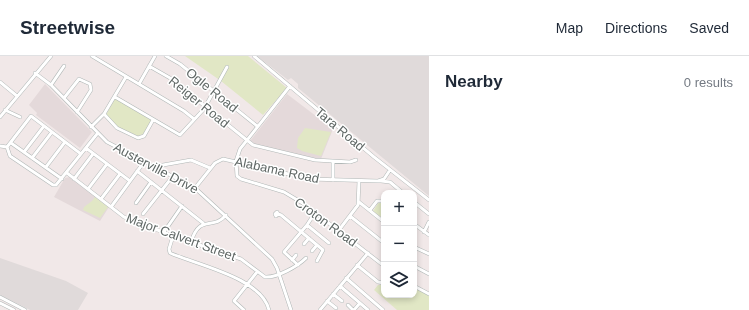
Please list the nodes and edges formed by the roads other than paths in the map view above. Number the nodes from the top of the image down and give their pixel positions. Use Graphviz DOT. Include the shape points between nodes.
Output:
graph roads {
  1 [pos="51,56"];
  2 [pos="92,56"];
  3 [pos="155,56"];
  4 [pos="166,56"];
  5 [pos="254,56"];
  6 [pos="64,66"];
  7 [pos="149,66"];
  8 [pos="227,67"];
  9 [pos="35,73"];
  10 [pos="126,77"];
  11 [pos="0,82"];
  12 [pos="139,84"];
  13 [pos="51,85"];
  14 [pos="290,86"];
  15 [pos="213,92"];
  16 [pos="17,96"];
  17 [pos="115,97"];
  18 [pos="64,98"];
  19 [pos="205,106"];
  20 [pos="5,110"];
  21 [pos="77,112"];
  22 [pos="104,114"];
  23 [pos="0,117"];
  24 [pos="20,117"];
  25 [pos="153,120"];
  26 [pos="194,120"];
  27 [pos="44,126"];
  28 [pos="257,126"];
  29 [pos="91,127"];
  30 [pos="52,132"];
  31 [pos="97,134"];
  32 [pos="246,140"];
  33 [pos="65,142"];
  34 [pos="11,143"];
  35 [pos="0,146"];
  36 [pos="7,148"];
  37 [pos="86,148"];
  38 [pos="24,152"];
  39 [pos="81,154"];
  40 [pos="93,154"];
  41 [pos="32,158"];
  42 [pos="356,160"];
  43 [pos="144,162"];
  44 [pos="236,162"];
  45 [pos="333,162"];
  46 [pos="107,164"];
  47 [pos="46,167"];
  48 [pos="210,168"];
  49 [pos="158,169"];
  50 [pos="390,170"];
  51 [pos="137,172"];
  52 [pos="67,173"];
  53 [pos="120,174"];
  54 [pos="173,176"];
  55 [pos="74,178"];
  56 [pos="62,179"];
  57 [pos="333,180"];
  58 [pos="130,181"];
  59 [pos="359,181"];
  60 [pos="380,181"];
  61 [pos="151,182"];
  62 [pos="195,188"];
  63 [pos="88,189"];
  64 [pos="162,190"];
  65 [pos="399,190"];
  66 [pos="101,200"];
  67 [pos="429,200"];
  68 [pos="381,201"];
  69 [pos="359,202"];
  70 [pos="136,203"];
  71 [pos="417,204"];
  72 [pos="110,206"];
  73 [pos="182,206"];
  74 [pos="370,210"];
  75 [pos="316,211"];
  76 [pos="143,214"];
  77 [pos="278,214"];
  78 [pos="429,214"];
  79 [pos="226,215"];
  80 [pos="350,216"];
  81 [pos="381,219"];
  82 [pos="429,222"];
  83 [pos="204,223"];
  84 [pos="307,225"];
  85 [pos="416,226"];
  86 [pos="339,230"];
  87 [pos="164,232"];
  88 [pos="301,232"];
  89 [pos="424,232"];
  90 [pos="429,235"];
  91 [pos="174,236"];
  92 [pos="309,238"];
  93 [pos="381,241"];
  94 [pos="191,242"];
  95 [pos="329,243"];
  96 [pos="304,244"];
  97 [pos="317,244"];
  98 [pos="417,248"];
  99 [pos="312,251"];
  100 [pos="368,253"];
  101 [pos="429,254"];
  102 [pos="296,255"];
  103 [pos="306,258"];
  104 [pos="292,261"];
  105 [pos="317,261"];
  106 [pos="381,264"];
  107 [pos="298,265"];
  108 [pos="357,265"];
  109 [pos="292,267"];
  110 [pos="417,268"];
  111 [pos="257,272"];
  112 [pos="280,274"];
  113 [pos="429,274"];
  114 [pos="346,278"];
  115 [pos="381,282"];
  116 [pos="247,285"];
  117 [pos="340,286"];
  118 [pos="417,288"];
  119 [pos="333,294"];
  120 [pos="429,294"];
  121 [pos="0,297"];
  122 [pos="327,301"];
  123 [pos="342,301"];
  124 [pos="0,303"];
  125 [pos="360,303"];
  126 [pos="348,305"];
  127 [pos="336,308"];
  128 [pos="22,309"];
  129 [pos="14,310"];
  130 [pos="244,310"];
  131 [pos="270,310"];
  132 [pos="291,310"];
  133 [pos="321,310"];
  134 [pos="354,310"];
  135 [pos="368,310"];
  136 [pos="383,310"];
  1 -- 9 [label="street"];
  2 -- 10 [label="street"];
  3 -- 7 [label="street"];
  4 -- 15 [label="street, Ogle Road" via="180,64"];
  5 -- 14 [label="street, Tara Road"];
  6 -- 13 [label="street"];
  7 -- 12 [label="street"];
  7 -- 19 [label="street, Reiger Road" via="170,78"];
  8 -- 15 [label="street"];
  9 -- 13 [label="street, Austerville Drive"];
  9 -- 16 [label="street"];
  10 -- 12 [label="street"];
  10 -- 17 [label="street"];
  11 -- 16 [label="street"];
  12 -- 26 [label="street" via="184,111"];
  13 -- 18 [label="street, Austerville Drive"];
  14 -- 28 [label="street"];
  14 -- 50 [label="street, Tara Road"];
  15 -- 19 [label="street"];
  15 -- 28 [label="street, Ogle Road"];
  16 -- 20 [label="street"];
  17 -- 22 [label="street"];
  17 -- 25 [label="street"];
  18 -- 21 [label="street, Austerville Drive"];
  18 -- 21 [label="street" via="79,79 90,84 91,90"];
  19 -- 26 [label="street"];
  19 -- 32 [label="street, Reiger Road"];
  20 -- 23 [label="street"];
  20 -- 24 [label="street"];
  21 -- 29 [label="street, Austerville Drive"];
  22 -- 25 [label="street" via="117,128 138,138 144,136"];
  22 -- 29 [label="street"];
  25 -- 26 [label="street" via="180,135"];
  27 -- 30 [label="street"];
  27 -- 34 [label="street" via="32,116"];
  27 -- 38 [label="street"];
  28 -- 32 [label="street"];
  29 -- 31 [label="street, Austerville Drive"];
  30 -- 33 [label="street"];
  30 -- 41 [label="street"];
  31 -- 37 [label="street"];
  31 -- 43 [label="street, Austerville Drive" via="116,148"];
  32 -- 44 [label="street"];
  32 -- 45 [label="street, Reiger Road" via="256,146 284,154"];
  33 -- 39 [label="street"];
  33 -- 47 [label="street"];
  34 -- 36 [label="street"];
  34 -- 38 [label="street"];
  35 -- 36 [label="street"];
  36 -- 56 [label="street" via="10,156 53,185 56,186"];
  37 -- 39 [label="street"];
  37 -- 40 [label="street"];
  38 -- 41 [label="street"];
  39 -- 52 [label="street"];
  40 -- 46 [label="street"];
  40 -- 55 [label="street"];
  41 -- 47 [label="street"];
  42 -- 45 [label="street, Reiger Road"];
  43 -- 49 [label="street, Austerville Drive"];
  43 -- 51 [label="street"];
  44 -- 48 [label="street, Alabama Road" via="220,160"];
  44 -- 57 [label="street, Alabama Road" via="310,179"];
  44 -- 75 [label="street, Croton Road" via="236,174 241,179 284,192"];
  45 -- 57 [label="street"];
  46 -- 53 [label="street"];
  46 -- 63 [label="street"];
  47 -- 56 [label="street"];
  48 -- 49 [label="street" via="191,160 163,165"];
  48 -- 62 [label="street"];
  49 -- 54 [label="street, Austerville Drive"];
  50 -- 60 [label="street"];
  50 -- 67 [label="street, Tara Road"];
  51 -- 58 [label="street"];
  51 -- 61 [label="street"];
  52 -- 55 [label="street, Major Calvert Street"];
  52 -- 56 [label="street"];
  53 -- 58 [label="street"];
  53 -- 66 [label="street"];
  54 -- 62 [label="street, Austerville Drive"];
  54 -- 64 [label="street"];
  55 -- 63 [label="street, Major Calvert Street"];
  57 -- 59 [label="street, Alabama Road"];
  58 -- 72 [label="street"];
  59 -- 60 [label="street, Alabama Road"];
  59 -- 69 [label="street"];
  60 -- 65 [label="street" via="390,182"];
  61 -- 64 [label="street"];
  61 -- 70 [label="street"];
  62 -- 79 [label="street, Austerville Drive"];
  63 -- 66 [label="street, Major Calvert Street"];
  64 -- 73 [label="street"];
  64 -- 76 [label="street"];
  66 -- 72 [label="street, Major Calvert Street"];
  68 -- 74 [label="street" via="377,201"];
  69 -- 74 [label="street"];
  69 -- 80 [label="street"];
  71 -- 78 [label="street"];
  72 -- 87 [label="street, Major Calvert Street" via="126,218"];
  73 -- 83 [label="street"];
  73 -- 87 [label="street"];
  74 -- 81 [label="street"];
  75 -- 84 [label="street"];
  75 -- 86 [label="street, Croton Road"];
  77 -- 88 [label="street"];
  79 -- 83 [label="street" via="220,221"];
  79 -- 112 [label="street, Austerville Drive" via="270,256"];
  80 -- 86 [label="street"];
  80 -- 93 [label="street"];
  82 -- 89 [label="street"];
  83 -- 94 [label="street" via="195,231"];
  84 -- 88 [label="street"];
  84 -- 95 [label="street"];
  85 -- 89 [label="street"];
  86 -- 100 [label="street, Croton Road"];
  87 -- 91 [label="street, Major Calvert Street"];
  88 -- 92 [label="street"];
  88 -- 104 [label="street" via="284,252"];
  89 -- 90 [label="street"];
  91 -- 94 [label="street, Major Calvert Street"];
  91 -- 116 [label="street" via="170,253 235,277"];
  92 -- 96 [label="street"];
  92 -- 97 [label="street"];
  94 -- 111 [label="street, Major Calvert Street" via="243,260"];
  97 -- 99 [label="street"];
  97 -- 105 [label="street" via="324,251"];
  98 -- 101 [label="street"];
  100 -- 106 [label="street, Croton Road"];
  100 -- 108 [label="street"];
  102 -- 104 [label="street"];
  103 -- 107 [label="street"];
  104 -- 107 [label="street"];
  104 -- 109 [label="street"];
  107 -- 109 [label="street"];
  108 -- 114 [label="street"];
  108 -- 115 [label="street"];
  109 -- 112 [label="street"];
  110 -- 113 [label="street"];
  111 -- 112 [label="street, Major Calvert Street" via="268,278"];
  111 -- 116 [label="street"];
  112 -- 132 [label="street, Austerville Drive"];
  114 -- 117 [label="street"];
  114 -- 136 [label="street"];
  116 -- 130 [label="street" via="234,302"];
  116 -- 131 [label="street" via="263,298"];
  117 -- 119 [label="street"];
  117 -- 125 [label="street"];
  118 -- 120 [label="street"];
  119 -- 122 [label="street"];
  119 -- 123 [label="street"];
  121 -- 128 [label="street"];
  122 -- 127 [label="street"];
  122 -- 133 [label="street"];
  124 -- 129 [label="street"];
  125 -- 134 [label="street"];
  125 -- 135 [label="street"];
  126 -- 134 [label="street"];
}
